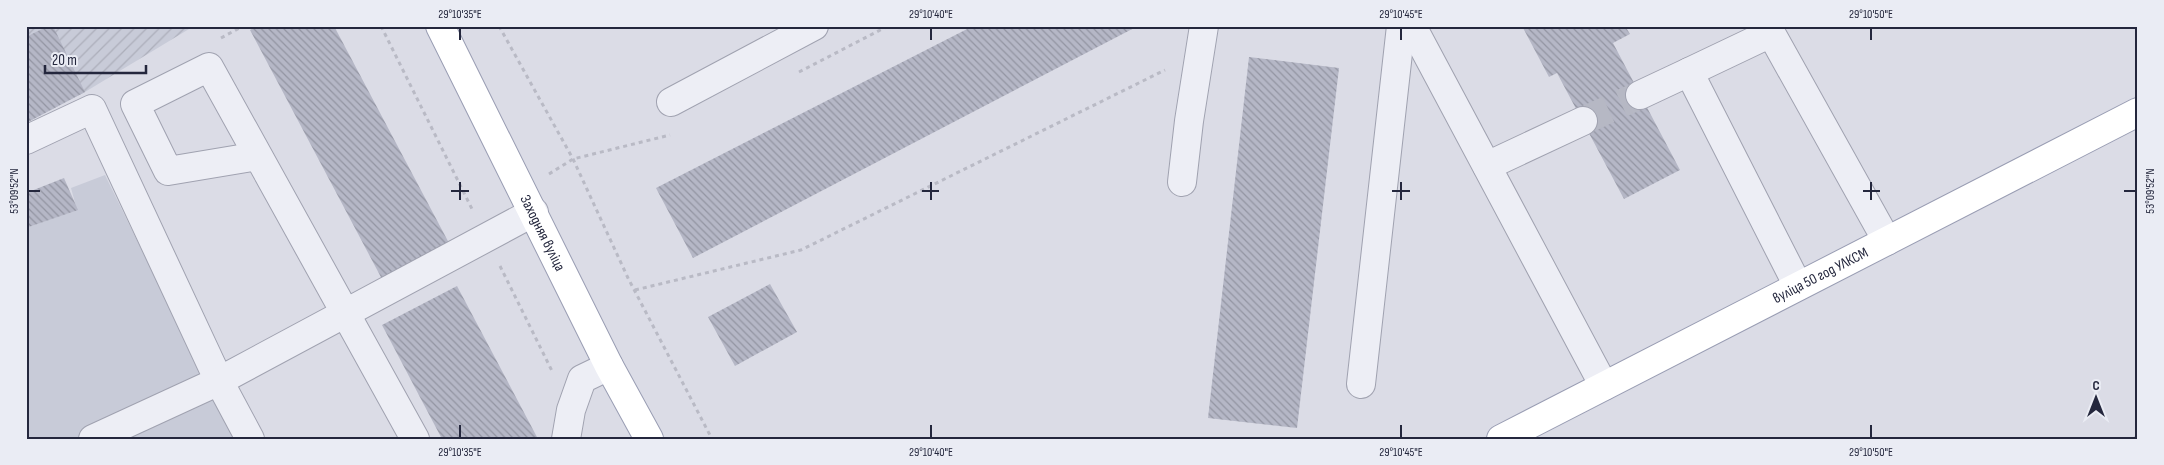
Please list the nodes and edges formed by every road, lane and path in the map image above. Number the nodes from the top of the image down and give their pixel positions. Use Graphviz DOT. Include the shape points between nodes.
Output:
graph roads {
  1 [pos="440,26"];
  2 [pos="499,26"];
  3 [pos="814,26"];
  4 [pos="1204,26"];
  5 [pos="1400,26"];
  6 [pos="1412,26"];
  7 [pos="1199,54"];
  8 [pos="1689,72"];
  9 [pos="1640,95"];
  10 [pos="672,102"];
  11 [pos="2138,112"];
  12 [pos="1583,121"];
  13 [pos="26,140"];
  14 [pos="258,156"];
  15 [pos="1487,166"];
  16 [pos="1182,182"];
  17 [pos="534,212"];
  18 [pos="1887,241"];
  19 [pos="1798,286"];
  20 [pos="635,290"];
  21 [pos="345,314"];
  22 [pos="610,366"];
  23 [pos="218,381"];
  24 [pos="1362,384"];
  25 [pos="1604,386"];
  26 [pos="2138,435"];
  27 [pos="93,439"];
  28 [pos="250,439"];
  29 [pos="415,439"];
  30 [pos="566,439"];
  31 [pos="649,439"];
  32 [pos="712,439"];
  33 [pos="1501,439"];
  34 [pos="2134,439"];
  1 -- 17 [label="main road, Заходняя вуліца" via="519,188"];
  2 -- 20 [label="path" via="572,159"];
  3 -- 10 [label="lane"];
  4 -- 7 [label="lane"];
  5 -- 24 [label="lane"];
  6 -- 15 [label="lane"];
  7 -- 16 [label="lane"];
  7 -- 20 [label="path" via="800,250"];
  8 -- 9 [label="lane"];
  8 -- 18 [label="lane" via="1771,33"];
  8 -- 19 [label="lane"];
  11 -- 18 [label="main road, вуліца 50 год УЛКСМ"];
  12 -- 15 [label="lane"];
  13 -- 23 [label="lane" via="92,109"];
  14 -- 14 [label="lane" via="209,67 135,104 168,171"];
  14 -- 21 [label="lane"];
  15 -- 25 [label="lane"];
  17 -- 21 [label="lane"];
  17 -- 22 [label="main road, Заходняя вуліца"];
  18 -- 19 [label="main road, вуліца 50 год УЛКСМ"];
  19 -- 25 [label="main road, вуліца 50 год УЛКСМ"];
  20 -- 32 [label="path"];
  21 -- 23 [label="lane"];
  21 -- 29 [label="lane"];
  22 -- 30 [label="lane" via="582,379 571,410"];
  22 -- 31 [label="main road, Заходняя вуліца"];
  23 -- 27 [label="lane"];
  23 -- 28 [label="lane"];
  25 -- 33 [label="main road, вуліца 50 год УЛКСМ"];
  26 -- 34 [label="path"];
}
